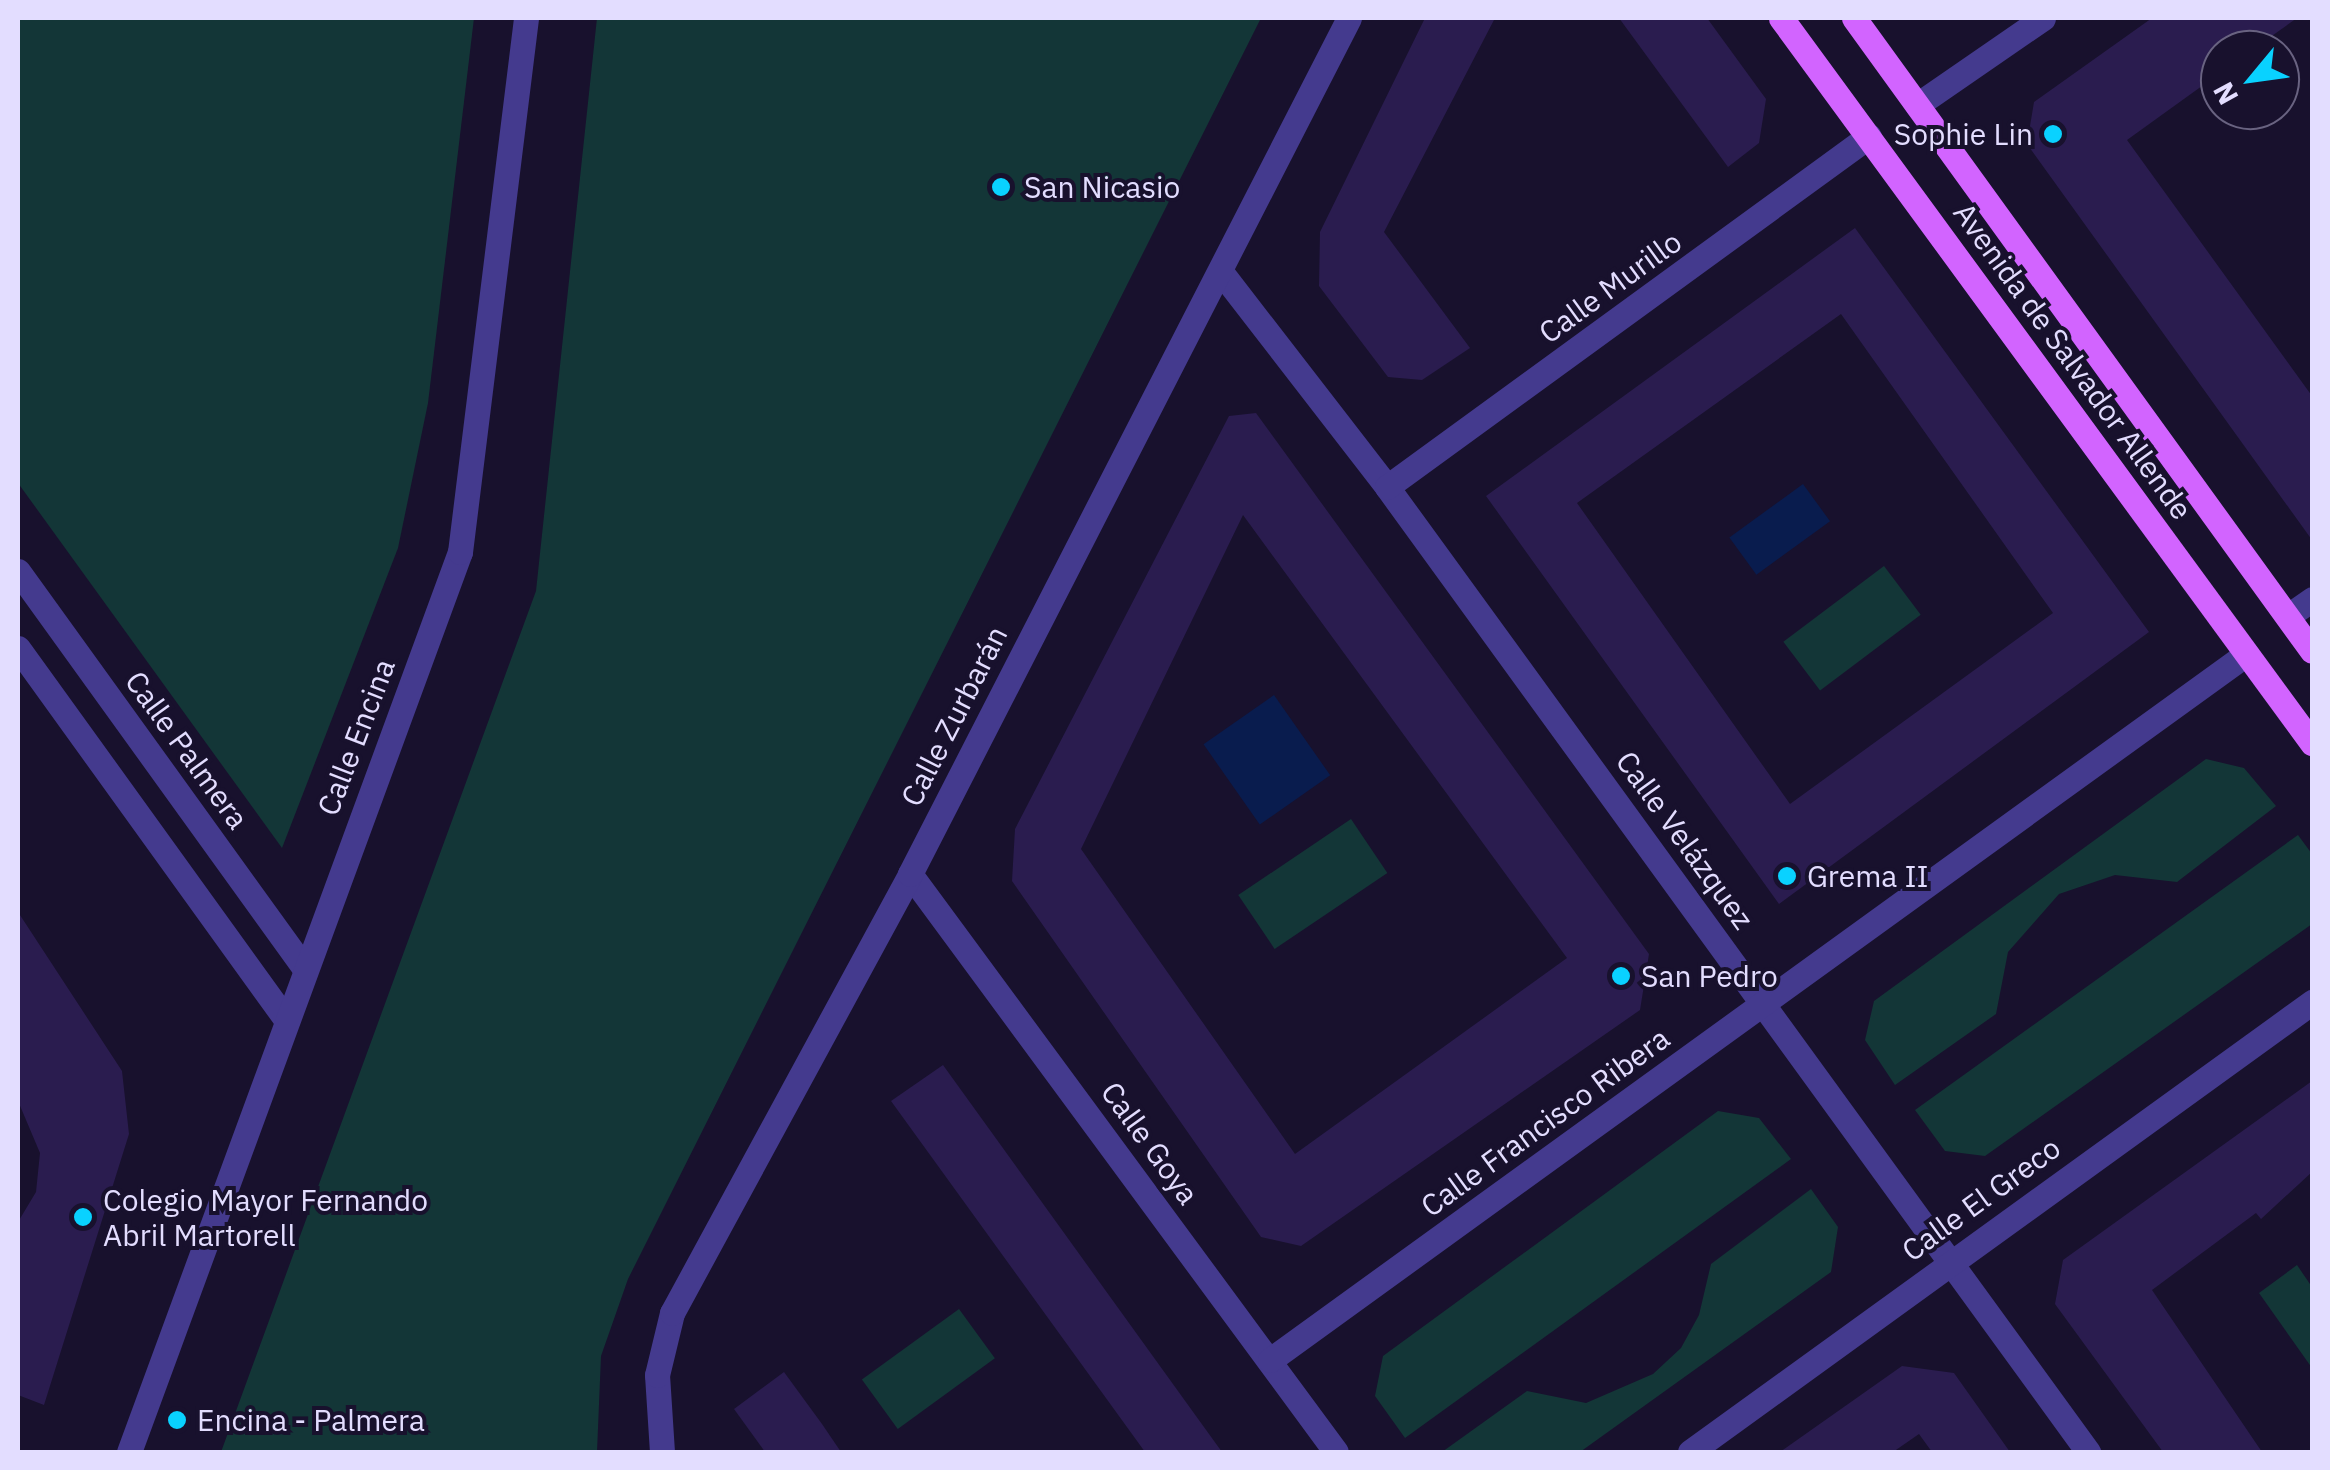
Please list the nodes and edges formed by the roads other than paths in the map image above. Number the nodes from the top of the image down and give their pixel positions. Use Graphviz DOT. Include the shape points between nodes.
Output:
graph roads {
  1 [pos="526,18"];
  2 [pos="1349,18"];
  3 [pos="1781,18"];
  4 [pos="1854,18"];
  5 [pos="2043,18"];
  6 [pos="1918,105"];
  7 [pos="1869,136"];
  8 [pos="1221,272"];
  9 [pos="1387,487"];
  10 [pos="18,571"];
  11 [pos="2312,599"];
  12 [pos="2288,616"];
  13 [pos="18,648"];
  14 [pos="2312,651"];
  15 [pos="2246,654"];
  16 [pos="2312,743"];
  17 [pos="910,874"];
  18 [pos="304,968"];
  19 [pos="2312,1002"];
  20 [pos="1764,1003"];
  21 [pos="286,1019"];
  22 [pos="1951,1260"];
  23 [pos="1270,1360"];
  24 [pos="129,1452"];
  25 [pos="662,1452"];
  26 [pos="1336,1452"];
  27 [pos="1690,1452"];
  28 [pos="2088,1452"];
  1 -- 18 [label="street, Calle Encina" via="460,552"];
  2 -- 8 [label="street, Calle Zurbarán"];
  3 -- 7 [label="main road, Avenida de Salvador Allende"];
  4 -- 6 [label="main road, Avenida de Salvador Allende"];
  5 -- 6 [label="street"];
  6 -- 12 [label="main road, Avenida de Salvador Allende"];
  7 -- 9 [label="street, Calle Murillo"];
  7 -- 15 [label="main road, Avenida de Salvador Allende"];
  8 -- 9 [label="street, Calle Velázquez"];
  8 -- 17 [label="street, Calle Zurbarán"];
  9 -- 20 [label="street, Calle Velázquez"];
  10 -- 18 [label="street, Calle Palmera"];
  11 -- 12 [label="street"];
  12 -- 14 [label="main road, Avenida de Salvador Allende"];
  13 -- 21 [label="street"];
  15 -- 16 [label="main road, Avenida de Salvador Allende"];
  15 -- 20 [label="street, Calle Francisco Ribera"];
  17 -- 23 [label="street, Calle Goya"];
  17 -- 25 [label="street, Calle Zurbarán" via="672,1313 656,1375"];
  18 -- 21 [label="street, Calle Encina"];
  19 -- 22 [label="street, Calle El Greco"];
  20 -- 22 [label="street, Calle Velázquez"];
  20 -- 23 [label="street, Calle Francisco Ribera"];
  21 -- 24 [label="street, Calle Encina"];
  22 -- 27 [label="street, Calle El Greco"];
  22 -- 28 [label="street, Calle Velázquez"];
  23 -- 26 [label="street, Calle Goya"];
}
